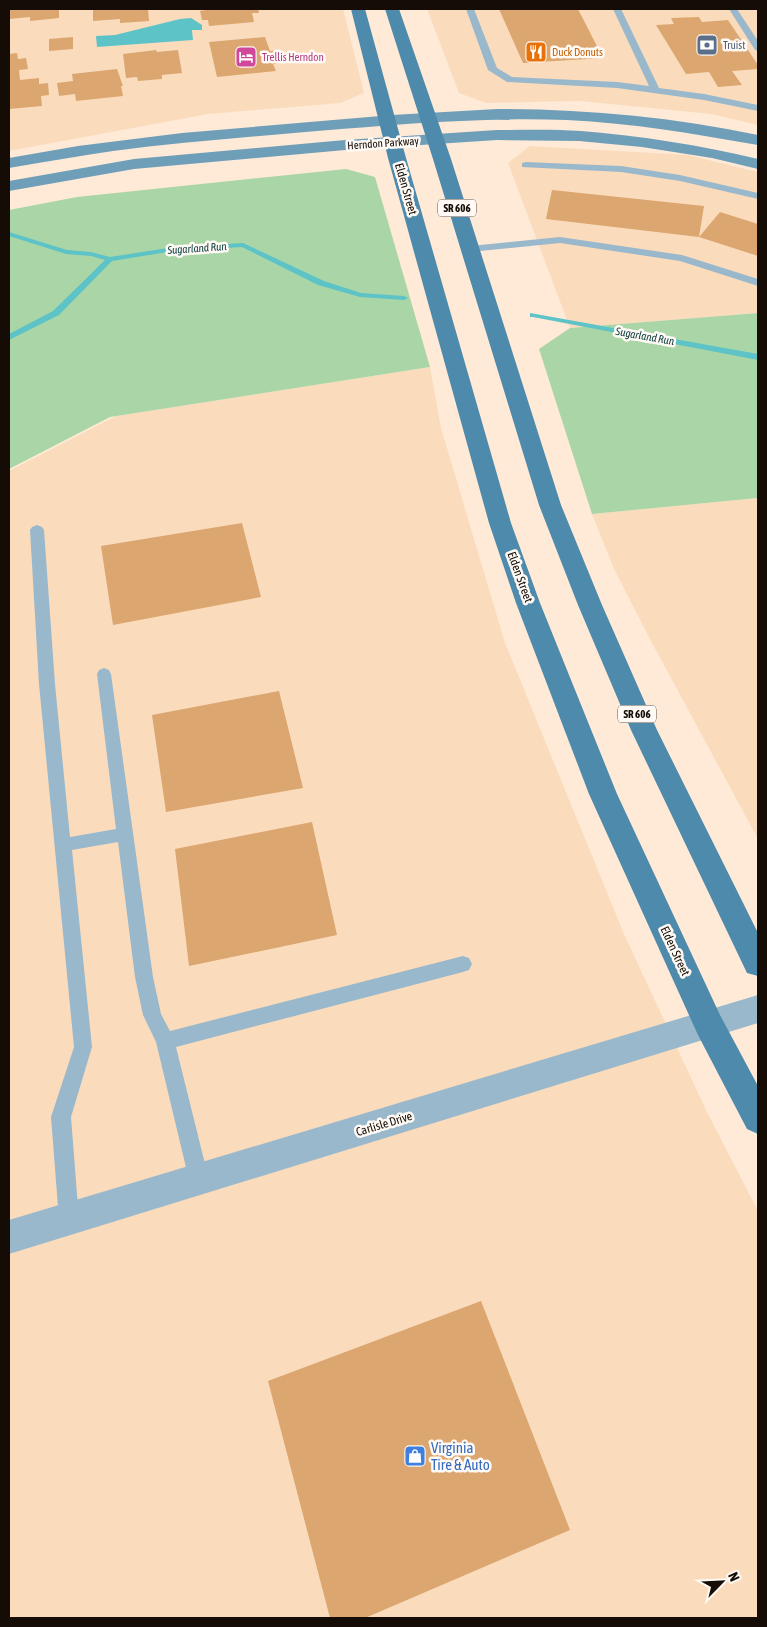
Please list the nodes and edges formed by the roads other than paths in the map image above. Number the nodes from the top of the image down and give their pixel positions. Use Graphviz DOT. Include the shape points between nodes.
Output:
graph roads {
  1 [pos="358,9"];
  2 [pos="392,9"];
  3 [pos="470,9"];
  4 [pos="617,9"];
  5 [pos="733,9"];
  6 [pos="758,48"];
  7 [pos="655,90"];
  8 [pos="758,108"];
  9 [pos="428,117"];
  10 [pos="387,120"];
  11 [pos="434,139"];
  12 [pos="758,140"];
  13 [pos="393,142"];
  14 [pos="9,163"];
  15 [pos="758,164"];
  16 [pos="526,165"];
  17 [pos="9,186"];
  18 [pos="758,196"];
  19 [pos="470,249"];
  20 [pos="758,283"];
  21 [pos="37,530"];
  22 [pos="104,674"];
  23 [pos="125,834"];
  24 [pos="63,845"];
  25 [pos="758,963"];
  26 [pos="463,964"];
  27 [pos="758,1009"];
  28 [pos="709,1024"];
  29 [pos="165,1041"];
  30 [pos="758,1118"];
  31 [pos="199,1180"];
  32 [pos="69,1220"];
  33 [pos="9,1237"];
  1 -- 10 [label="main road, Elden Street"];
  2 -- 9 [label="main road"];
  3 -- 7 [label="lane" via="494,70 510,80"];
  4 -- 7 [label="lane"];
  5 -- 6 [label="lane"];
  7 -- 8 [label="lane" via="704,96"];
  9 -- 10 [label="main road, Herndon Parkway"];
  9 -- 11 [label="main road, SR 606"];
  9 -- 12 [label="main road, Herndon Parkway" via="590,116 689,126"];
  10 -- 13 [label="main road, Elden Street"];
  10 -- 14 [label="main road, Herndon Parkway" via="113,145"];
  11 -- 13 [label="main road, Herndon Parkway"];
  11 -- 15 [label="main road, Herndon Parkway" via="496,135 579,136 678,147"];
  11 -- 19 [label="main road, SR 606"];
  13 -- 17 [label="main road, Herndon Parkway" via="134,164"];
  13 -- 28 [label="main road, Elden Street" via="500,523 528,603 603,794"];
  16 -- 18 [label="lane" via="621,169 680,178"];
  19 -- 20 [label="lane" via="560,240 682,258"];
  19 -- 25 [label="main road, SR 606" via="547,495 590,605 644,730"];
  21 -- 24 [label="lane" via="47,684"];
  22 -- 23 [label="lane"];
  23 -- 24 [label="lane"];
  23 -- 29 [label="lane" via="144,977 152,1015"];
  24 -- 32 [label="lane" via="83,1047 61,1117"];
  26 -- 29 [label="lane"];
  27 -- 28 [label="street, Carlisle Drive"];
  28 -- 30 [label="main road, Elden Street"];
  28 -- 31 [label="street, Carlisle Drive"];
  29 -- 31 [label="lane"];
  31 -- 32 [label="street, Carlisle Drive"];
  32 -- 33 [label="street, Carlisle Drive"];
}
